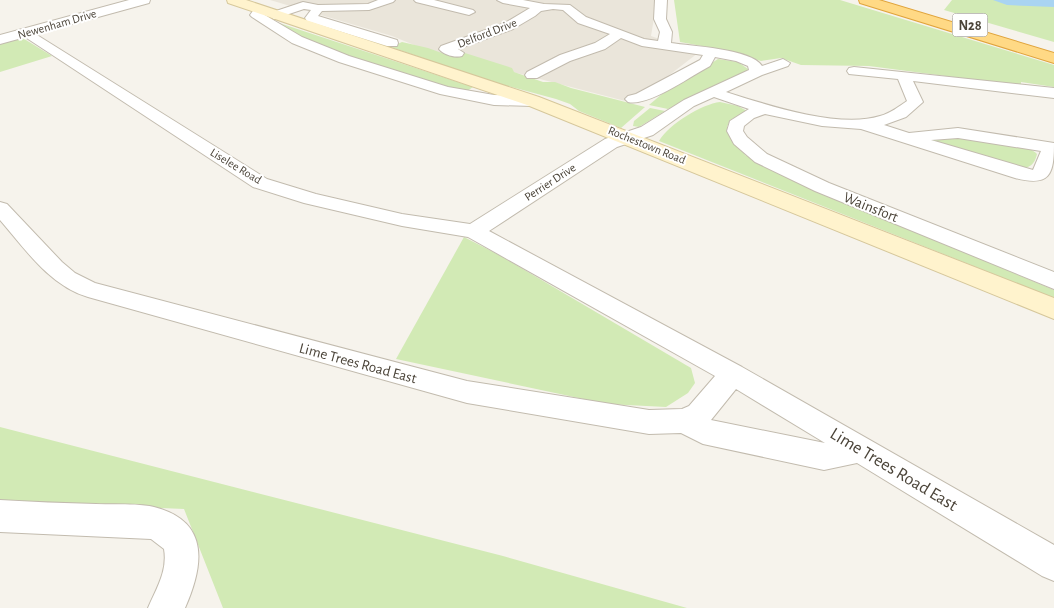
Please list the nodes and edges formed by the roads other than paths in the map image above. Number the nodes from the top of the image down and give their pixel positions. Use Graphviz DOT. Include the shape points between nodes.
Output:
graph roads {
  1 [pos="144,0"];
  2 [pos="233,0"];
  3 [pos="389,0"];
  4 [pos="420,0"];
  5 [pos="503,0"];
  6 [pos="661,0"];
  7 [pos="852,0"];
  8 [pos="865,0"];
  9 [pos="887,0"];
  10 [pos="299,2"];
  11 [pos="441,2"];
  12 [pos="568,4"];
  13 [pos="544,7"];
  14 [pos="318,8"];
  15 [pos="267,12"];
  16 [pos="469,12"];
  17 [pos="928,21"];
  18 [pos="25,33"];
  19 [pos="619,34"];
  20 [pos="0,40"];
  21 [pos="392,43"];
  22 [pos="664,46"];
  23 [pos="1054,50"];
  24 [pos="712,52"];
  25 [pos="458,53"];
  26 [pos="1054,58"];
  27 [pos="783,63"];
  28 [pos="854,71"];
  29 [pos="757,72"];
  30 [pos="532,75"];
  31 [pos="904,76"];
  32 [pos="712,92"];
  33 [pos="1054,93"];
  34 [pos="633,99"];
  35 [pos="764,109"];
  36 [pos="866,125"];
  37 [pos="627,137"];
  38 [pos="907,138"];
  39 [pos="1053,148"];
  40 [pos="0,208"];
  41 [pos="474,231"];
  42 [pos="1054,281"];
  43 [pos="1054,309"];
  44 [pos="733,374"];
  45 [pos="685,421"];
  46 [pos="860,449"];
  47 [pos="0,516"];
  48 [pos="1054,564"];
  49 [pos="166,608"];
  1 -- 18 [label="street, Newenham Drive"];
  2 -- 15 [label="main road, Rochestown Road"];
  3 -- 14 [label="street" via="369,7"];
  4 -- 11 [label="street"];
  5 -- 13 [label="street"];
  6 -- 22 [label="street" via="660,19 666,32"];
  7 -- 17 [label="highway, N28"];
  8 -- 17 [label="highway, N28"];
  9 -- 23 [label="highway, N28"];
  10 -- 14 [label="street"];
  10 -- 15 [label="street"];
  11 -- 16 [label="street"];
  12 -- 13 [label="street, Delford Drive"];
  12 -- 19 [label="street, Delford Drive" via="582,20"];
  13 -- 25 [label="street, Delford Drive" via="509,26 446,49"];
  14 -- 21 [label="street" via="311,18"];
  15 -- 37 [label="main road, Rochestown Road" via="534,100"];
  17 -- 26 [label="highway, N28"];
  18 -- 20 [label="street, Newenham Drive"];
  18 -- 41 [label="street, Liselee Road" via="260,183 311,199 402,220"];
  19 -- 22 [label="street, Delford Drive"];
  19 -- 30 [label="street" via="600,46 565,58"];
  22 -- 24 [label="street, Delford Drive"];
  24 -- 29 [label="street, Delford Drive" via="739,57 754,64"];
  24 -- 34 [label="street" via="705,64"];
  27 -- 29 [label="street, Perrier Drive"];
  28 -- 31 [label="street"];
  29 -- 32 [label="street, Perrier Drive"];
  31 -- 33 [label="street"];
  31 -- 36 [label="street" via="915,102 907,110"];
  32 -- 35 [label="street"];
  32 -- 37 [label="street, Perrier Drive" via="647,131"];
  35 -- 36 [label="street" via="814,120"];
  35 -- 42 [label="street, Wainsfort" via="736,124 735,131 740,140 761,158"];
  36 -- 38 [label="street"];
  37 -- 41 [label="street, Perrier Drive" via="611,143"];
  37 -- 43 [label="main road, Rochestown Road"];
  38 -- 39 [label="street" via="958,133"];
  38 -- 39 [label="street" via="1035,176 1041,174"];
  40 -- 45 [label="street, Lime Trees Road East" via="67,278 88,289 467,392 649,422"];
  41 -- 44 [label="street, Lime Trees Road East"];
  44 -- 45 [label="street" via="699,414"];
  44 -- 46 [label="street, Lime Trees Road East"];
  45 -- 46 [label="street" via="703,431 824,456"];
  46 -- 48 [label="street, Lime Trees Road East"];
  47 -- 49 [label="street" via="153,523 173,534 183,555 177,586"];
}
